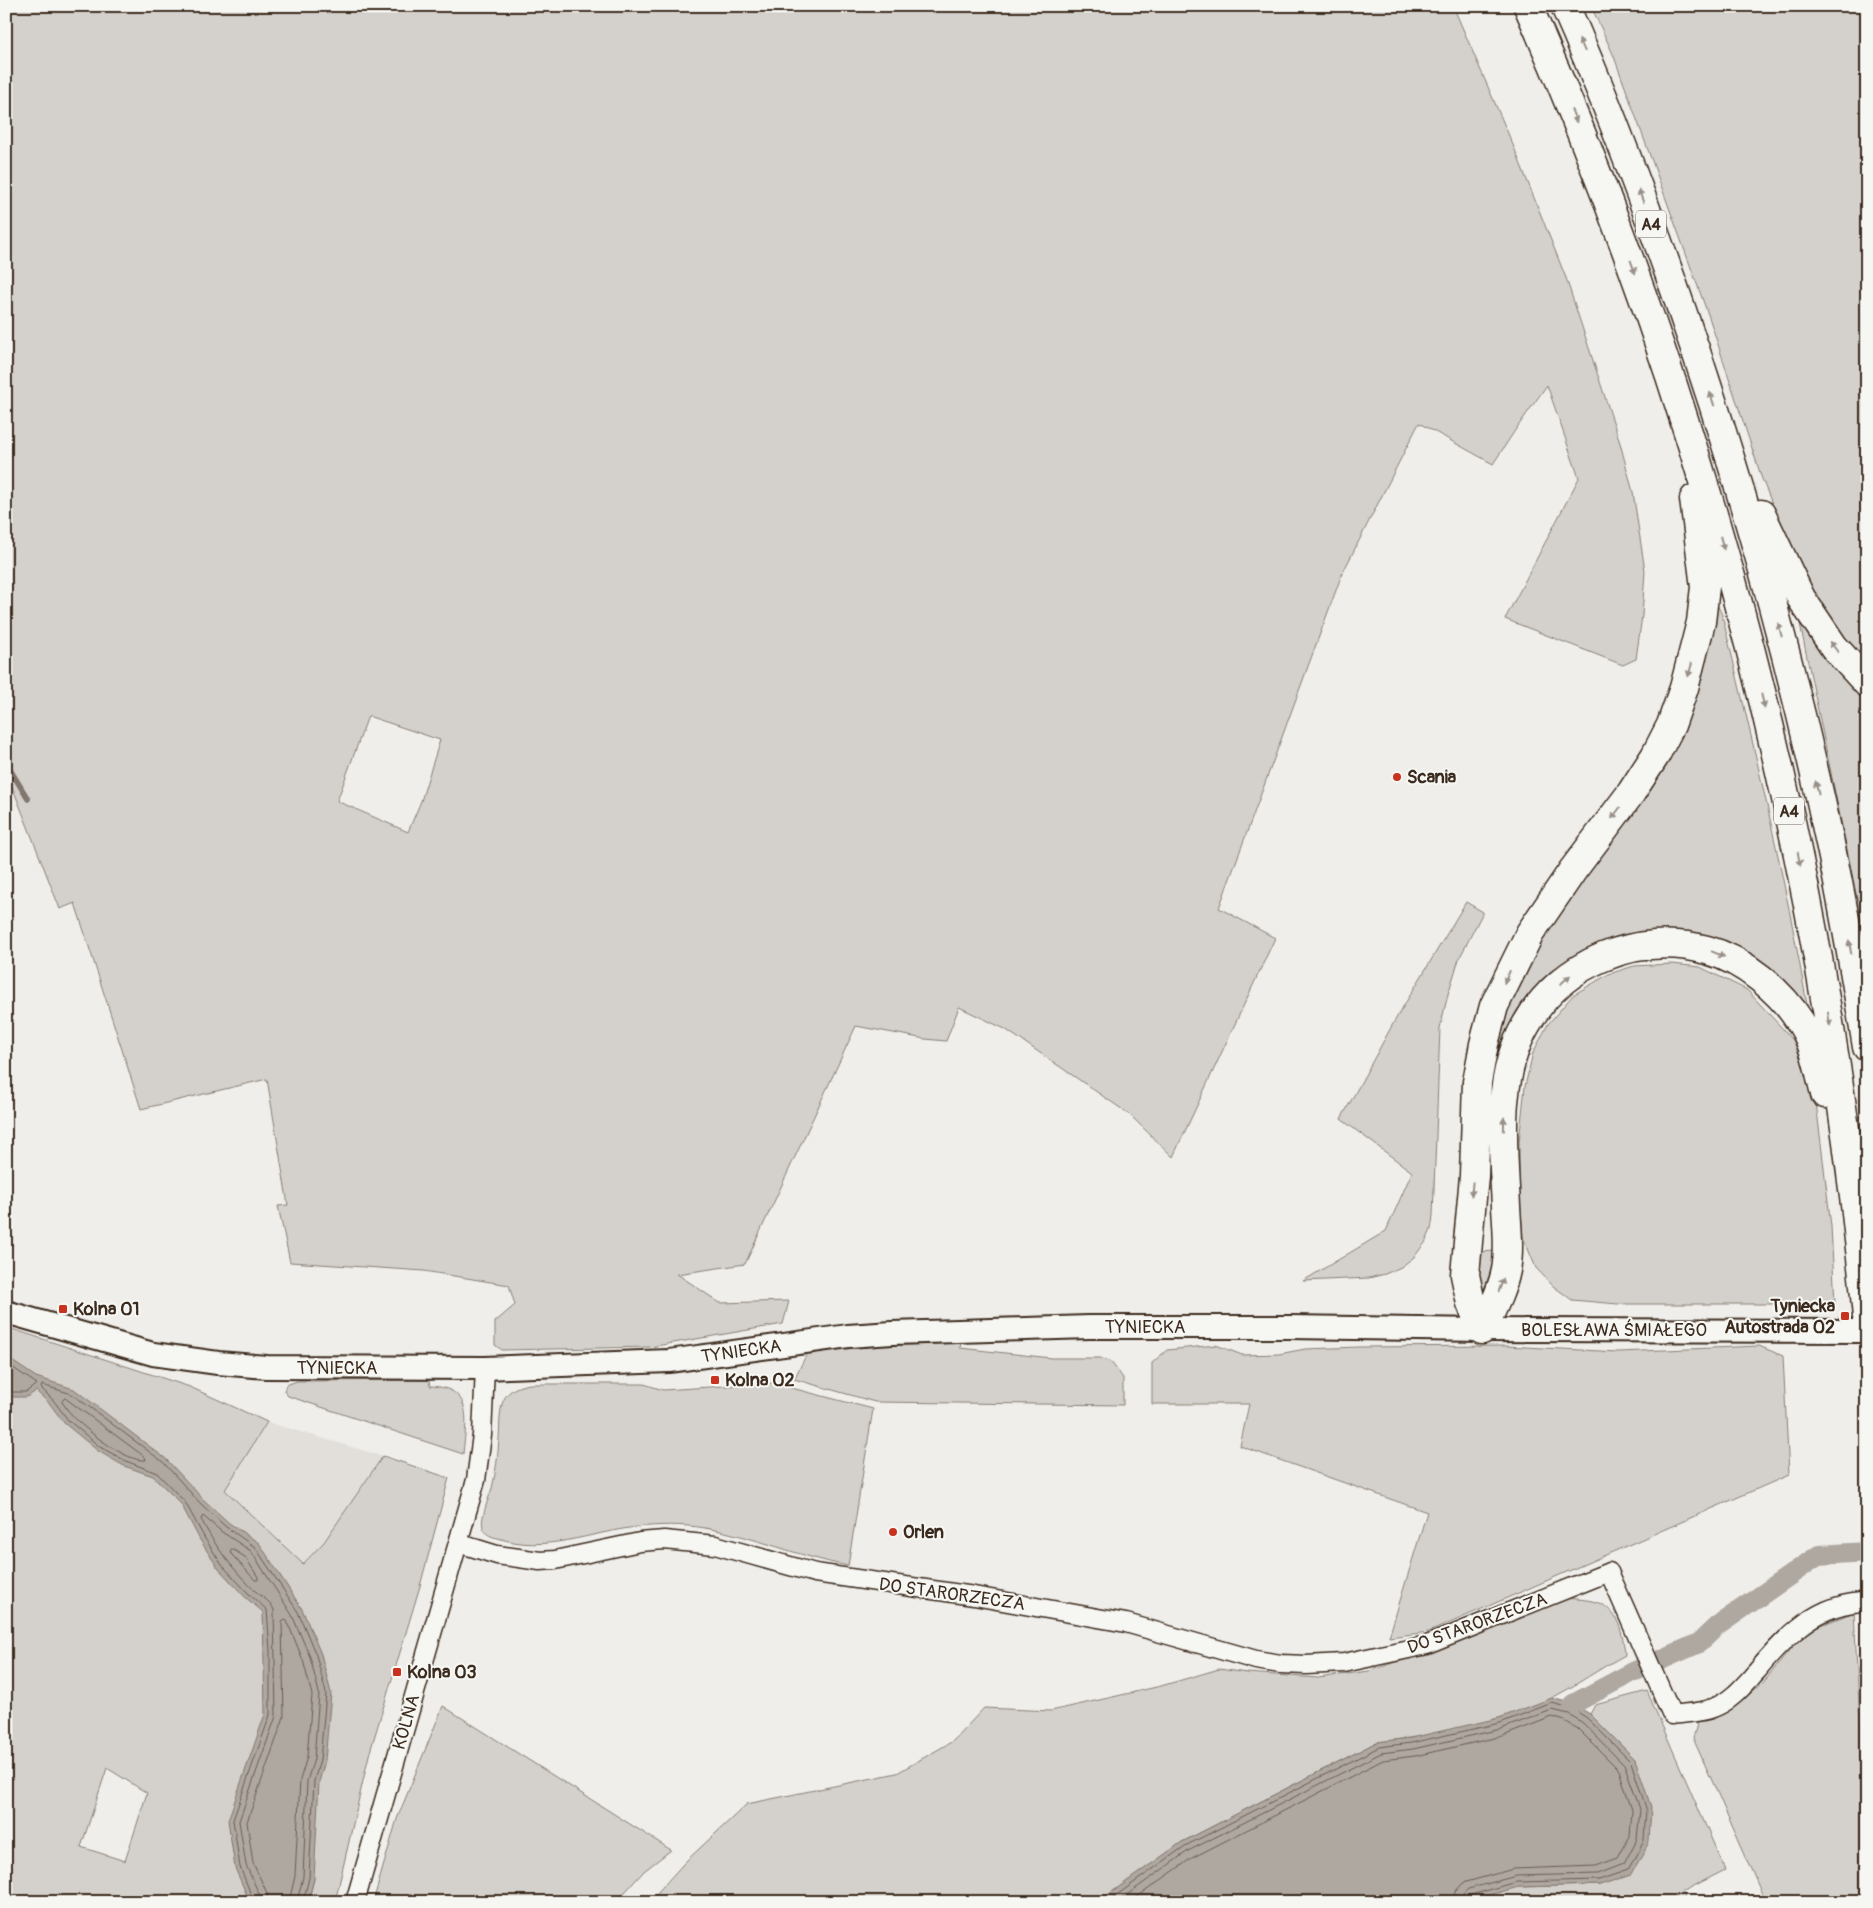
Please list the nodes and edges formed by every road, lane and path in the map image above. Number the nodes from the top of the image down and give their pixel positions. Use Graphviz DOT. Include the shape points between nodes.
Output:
graph roads {
  1 [pos="1528,6"];
  2 [pos="1564,6"];
  3 [pos="1683,413"];
  4 [pos="1728,445"];
  5 [pos="1867,683"];
  6 [pos="1867,1047"];
  7 [pos="1858,1227"];
  8 [pos="6,1312"];
  9 [pos="1867,1317"];
  10 [pos="1482,1330"];
  11 [pos="1867,1331"];
  12 [pos="485,1368"];
  13 [pos="458,1543"];
  14 [pos="1867,1602"];
  15 [pos="355,1902"];
  1 -- 3 [label="highway, A4, one-way" via="1607,198"];
  4 -- 2 [label="highway, A4, one-way" via="1639,190 1586,53"];
  3 -- 7 [label="highway, A4, one-way" via="1746,634 1798,851 1825,994"];
  3 -- 10 [label="highway, one-way" via="1705,587 1696,650 1671,725 1655,756 1530,934 1494,1006 1476,1082 1474,1176 1465,1275"];
  5 -- 4 [label="highway, one-way" via="1834,646 1801,598"];
  6 -- 4 [label="highway, A4, one-way" via="1831,848 1803,721"];
  7 -- 9 [label="highway, A4"];
  10 -- 7 [label="highway, one-way" via="1506,1271 1504,1098 1512,1058 1525,1026 1542,1001 1572,973 1623,950 1638,946 1676,945 1708,950 1749,970 1786,1002 1802,1023 1813,1047"];
  8 -- 12 [label="street, TYNIECKA" via="153,1354 218,1363 266,1368"];
  10 -- 11 [label="street, BOLESŁAWA ŚMIAŁEGO"];
  10 -- 12 [label="street, TYNIECKA" via="1089,1327 892,1333 669,1360"];
  12 -- 13 [label="street" via="480,1458"];
  13 -- 14 [label="street, DO STARORZECZA" via="497,1556 540,1561 640,1542 664,1540 715,1545 815,1574 974,1596 1126,1623 1256,1660 1306,1665 1344,1663 1427,1645 1609,1572 1672,1715 1714,1708 1737,1694 1768,1658 1818,1613 1835,1606"];
  13 -- 15 [label="street, KOLNA"];
}
